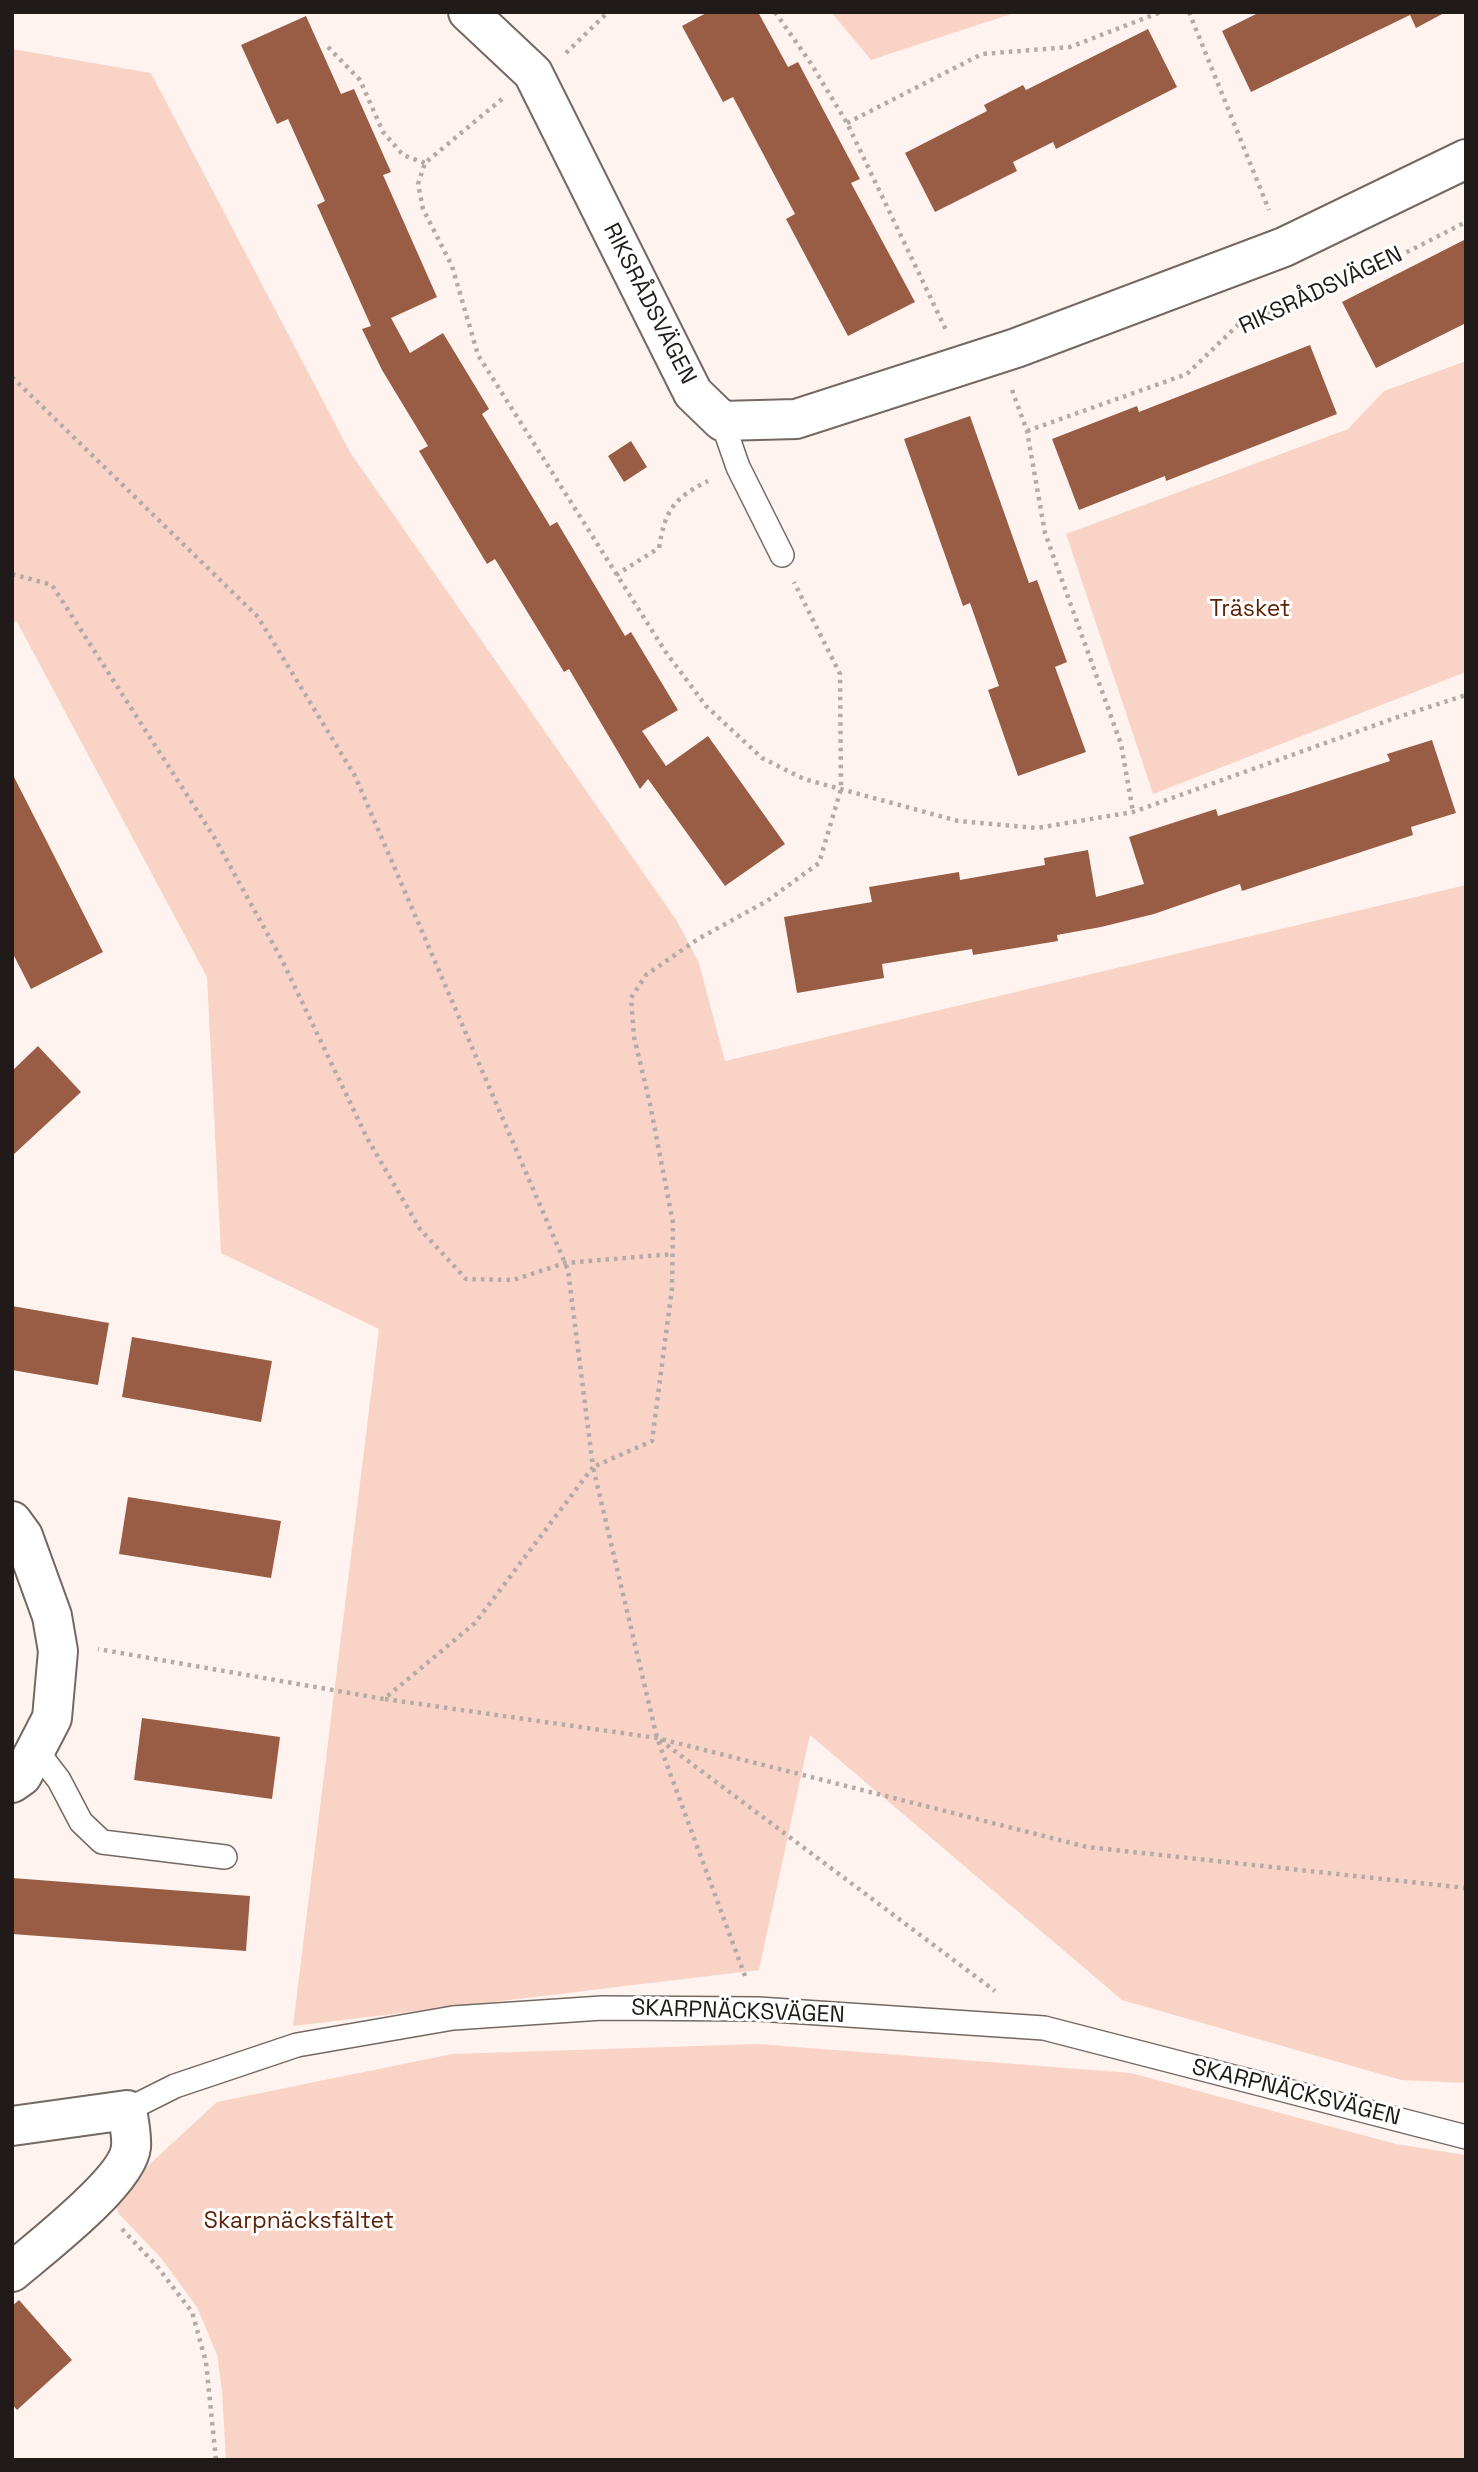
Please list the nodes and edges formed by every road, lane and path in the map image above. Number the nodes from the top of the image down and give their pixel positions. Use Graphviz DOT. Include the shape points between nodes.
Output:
graph roads {
  1 [pos="468,12"];
  2 [pos="775,12"];
  3 [pos="1161,12"];
  4 [pos="1189,12"];
  5 [pos="328,47"];
  6 [pos="847,123"];
  7 [pos="1466,159"];
  8 [pos="425,163"];
  9 [pos="1466,222"];
  10 [pos="1284,247"];
  11 [pos="980,359"];
  12 [pos="12,377"];
  13 [pos="722,421"];
  14 [pos="1027,431"];
  15 [pos="738,467"];
  16 [pos="782,555"];
  17 [pos="12,574"];
  18 [pos="616,575"];
  19 [pos="1133,811"];
  20 [pos="673,1254"];
  21 [pos="565,1263"];
  22 [pos="593,1467"];
  23 [pos="12,1521"];
  24 [pos="96,1649"];
  25 [pos="384,1699"];
  26 [pos="657,1738"];
  27 [pos="36,1750"];
  28 [pos="12,1783"];
  29 [pos="225,1857"];
  30 [pos="1466,1888"];
  31 [pos="758,2009"];
  32 [pos="1044,2028"];
  33 [pos="127,2109"];
  34 [pos="12,2126"];
  35 [pos="1466,2137"];
  36 [pos="95,2200"];
  37 [pos="12,2272"];
  38 [pos="216,2460"];
  1 -- 13 [label="street, RIKSRÅDSVÄGEN" via="533,73 693,393"];
  2 -- 6 [label="path"];
  3 -- 6 [label="path" via="1070,47 982,54"];
  4 -- 10 [label="path"];
  5 -- 8 [label="path" via="360,80 383,132 403,155"];
  6 -- 11 [label="path"];
  7 -- 10 [label="street"];
  9 -- 14 [label="path, RIKSRÅDSVÄGEN" via="1313,300 1241,322 1187,374"];
  10 -- 11 [label="street"];
  11 -- 13 [label="street" via="796,419"];
  11 -- 14 [label="path"];
  12 -- 21 [label="path" via="258,617 355,776"];
  13 -- 15 [label="lane"];
  14 -- 19 [label="path" via="1045,533 1121,744"];
  15 -- 16 [label="lane"];
  15 -- 18 [label="path" via="673,503 659,548"];
  16 -- 20 [label="path" via="840,674 841,789 819,863 767,901 698,939 646,975 631,998 634,1037 673,1223"];
  17 -- 21 [label="path" via="51,585 214,837 283,962 367,1138 420,1228 466,1279 513,1280"];
  20 -- 21 [label="path"];
  20 -- 22 [label="path" via="652,1441"];
  21 -- 22 [label="path"];
  22 -- 25 [label="path" via="475,1623"];
  22 -- 26 [label="path"];
  23 -- 27 [label="street" via="23,1536 52,1616 58,1651 52,1718"];
  24 -- 25 [label="path"];
  25 -- 26 [label="path"];
  26 -- 30 [label="path" via="1087,1847"];
  26 -- 31 [label="path"];
  26 -- 32 [label="path"];
  27 -- 28 [label="street" via="22,1776"];
  27 -- 29 [label="lane" via="59,1780 81,1822 102,1842"];
  31 -- 32 [label="lane, SKARPNÄCKSVÄGEN"];
  31 -- 33 [label="lane, SKARPNÄCKSVÄGEN" via="602,2008 453,2018 297,2045 175,2086"];
  32 -- 35 [label="lane, SKARPNÄCKSVÄGEN"];
  33 -- 34 [label="street, SKARPNÄCKSVÄGEN"];
  33 -- 36 [label="street" via="132,2149 117,2177"];
  36 -- 37 [label="street"];
  36 -- 38 [label="path" via="156,2265 192,2312 206,2362"];
}
